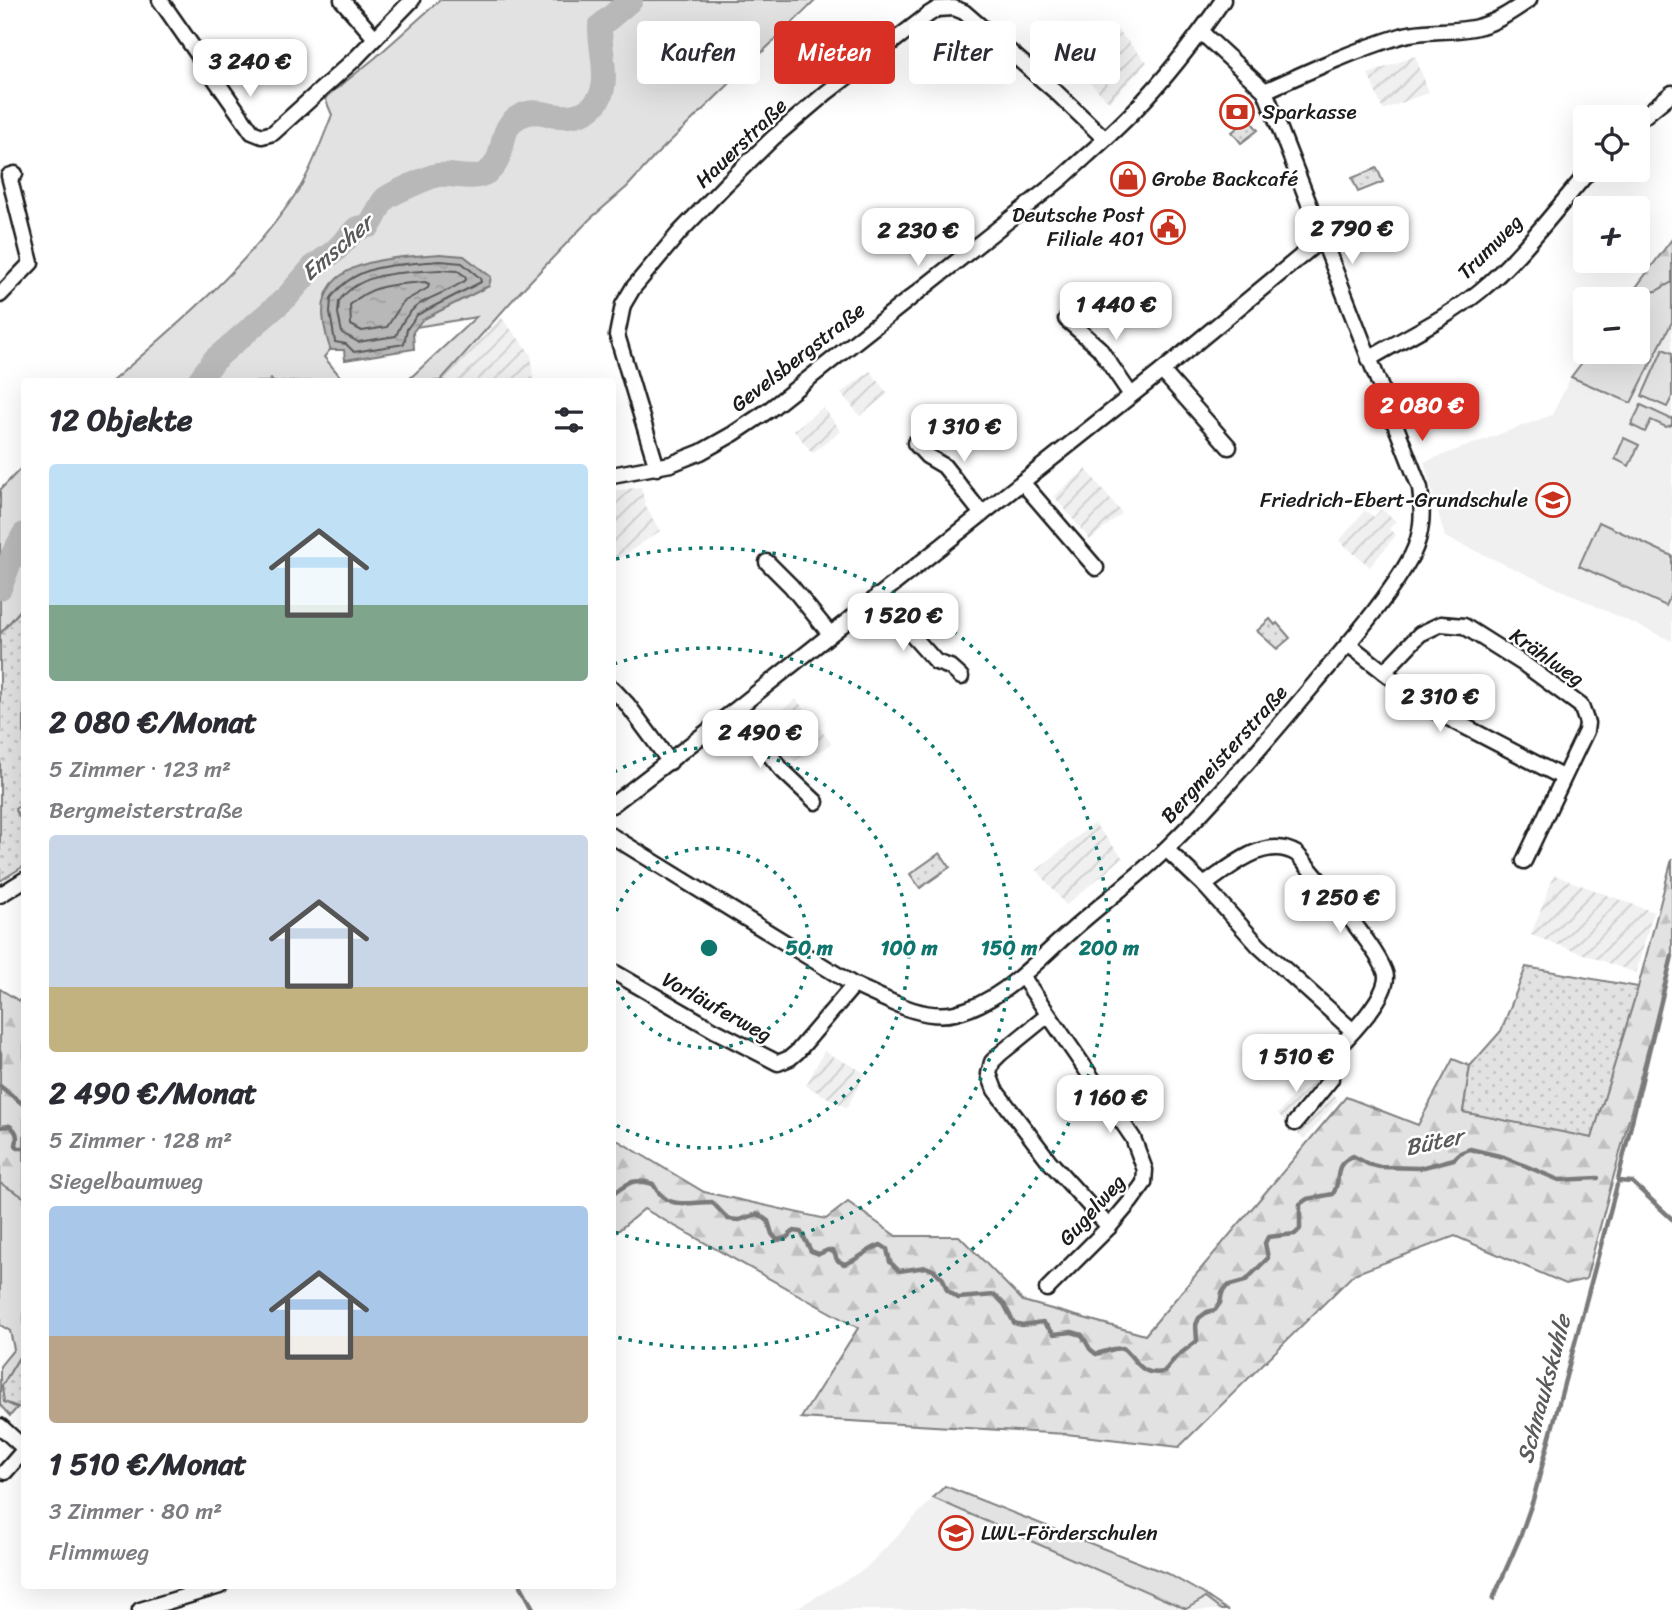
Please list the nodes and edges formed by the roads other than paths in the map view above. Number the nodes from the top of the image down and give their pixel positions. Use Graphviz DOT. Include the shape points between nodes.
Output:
graph roads {
  1 [pos="160,0"];
  2 [pos="342,0"];
  3 [pos="412,0"];
  4 [pos="1223,0"];
  5 [pos="1528,0"];
  6 [pos="1201,32"];
  7 [pos="374,37"];
  8 [pos="1265,91"];
  9 [pos="1672,93"];
  10 [pos="1650,111"];
  11 [pos="1105,139"];
  12 [pos="15,174"];
  13 [pos="1580,182"];
  14 [pos="1322,238"];
  15 [pos="0,295"];
  16 [pos="1066,319"];
  17 [pos="1369,359"];
  18 [pos="1162,371"];
  19 [pos="1131,395"];
  20 [pos="915,443"];
  21 [pos="1228,447"];
  22 [pos="657,468"];
  23 [pos="616,474"];
  24 [pos="1022,482"];
  25 [pos="982,514"];
  26 [pos="767,562"];
  27 [pos="1096,568"];
  28 [pos="877,596"];
  29 [pos="830,634"];
  30 [pos="1348,644"];
  31 [pos="1384,673"];
  32 [pos="961,677"];
  33 [pos="616,692"];
  34 [pos="734,711"];
  35 [pos="670,762"];
  36 [pos="1562,777"];
  37 [pos="616,802"];
  38 [pos="816,802"];
  39 [pos="616,838"];
  40 [pos="1166,849"];
  41 [pos="1524,861"];
  42 [pos="21,882"];
  43 [pos="1204,885"];
  44 [pos="0,895"];
  45 [pos="616,973"];
  46 [pos="1022,976"];
  47 [pos="855,985"];
  48 [pos="1048,1015"];
  49 [pos="1353,1031"];
  50 [pos="1295,1123"];
  51 [pos="1109,1227"];
  52 [pos="1047,1289"];
  53 [pos="0,1426"];
  54 [pos="21,1446"];
  55 [pos="21,1453"];
  56 [pos="5,1472"];
  57 [pos="209,1589"];
  58 [pos="140,1610"];
  1 -- 7 [label="street" via="252,132 262,136 273,133"];
  2 -- 7 [label="street"];
  3 -- 7 [label="street"];
  4 -- 6 [label="street, Gevelsbergstraße"];
  5 -- 8 [label="street" via="1482,26 1402,36"];
  6 -- 8 [label="street"];
  6 -- 11 [label="street, Gevelsbergstraße" via="1149,96"];
  8 -- 14 [label="street, Bergmeisterstraße"];
  9 -- 10 [label="street"];
  11 -- 22 [label="street, Gevelsbergstraße" via="769,410 716,444"];
  11 -- 22 [label="street, Hauerstraße" via="964,12 937,9 882,48 773,138 726,184 679,233 623,305 617,335"];
  12 -- 15 [label="street" via="9,176 31,263"];
  13 -- 17 [label="street, Trumweg" via="1480,291"];
  14 -- 17 [label="street, Bergmeisterstraße"];
  14 -- 18 [label="street"];
  16 -- 19 [label="street" via="1099,348"];
  17 -- 30 [label="street, Bergmeisterstraße" via="1416,477 1423,512 1412,554"];
  18 -- 19 [label="street"];
  18 -- 21 [label="street"];
  19 -- 24 [label="street"];
  20 -- 25 [label="street" via="944,466"];
  22 -- 23 [label="street, Gevelsbergstraße"];
  24 -- 25 [label="street"];
  24 -- 27 [label="street"];
  25 -- 28 [label="street"];
  26 -- 29 [label="street"];
  28 -- 29 [label="street"];
  28 -- 32 [label="street" via="936,662"];
  29 -- 34 [label="street"];
  30 -- 31 [label="street"];
  30 -- 40 [label="street, Bergmeisterstraße" via="1258,752"];
  31 -- 36 [label="street" via="1433,710"];
  31 -- 36 [label="street, Krählweg" via="1420,634 1441,624 1464,626 1581,706 1586,731"];
  33 -- 35 [label="street"];
  34 -- 35 [label="street"];
  34 -- 38 [label="street" via="782,770"];
  35 -- 37 [label="street"];
  36 -- 41 [label="street, Krählweg"];
  39 -- 47 [label="street, Bergmeisterstraße"];
  40 -- 43 [label="street"];
  40 -- 46 [label="street, Bergmeisterstraße"];
  42 -- 44 [label="street"];
  43 -- 49 [label="street" via="1259,946"];
  43 -- 49 [label="street" via="1261,849 1288,848 1297,854 1339,905 1386,976 1375,1003"];
  45 -- 47 [label="street, Vorläuferweg" via="778,1063 797,1052"];
  46 -- 47 [label="street, Bergmeisterstraße" via="998,994 953,1014 930,1015"];
  46 -- 48 [label="street, Gugelweg"];
  48 -- 51 [label="street, Gugelweg" via="1133,1138 1145,1170 1144,1183"];
  48 -- 51 [label="street" via="1000,1054 989,1074 995,1090 1050,1162"];
  49 -- 50 [label="street" via="1330,1056 1331,1079"];
  51 -- 52 [label="street, Gugelweg"];
  53 -- 54 [label="street"];
  55 -- 56 [label="street"];
  57 -- 58 [label="street"];
}
